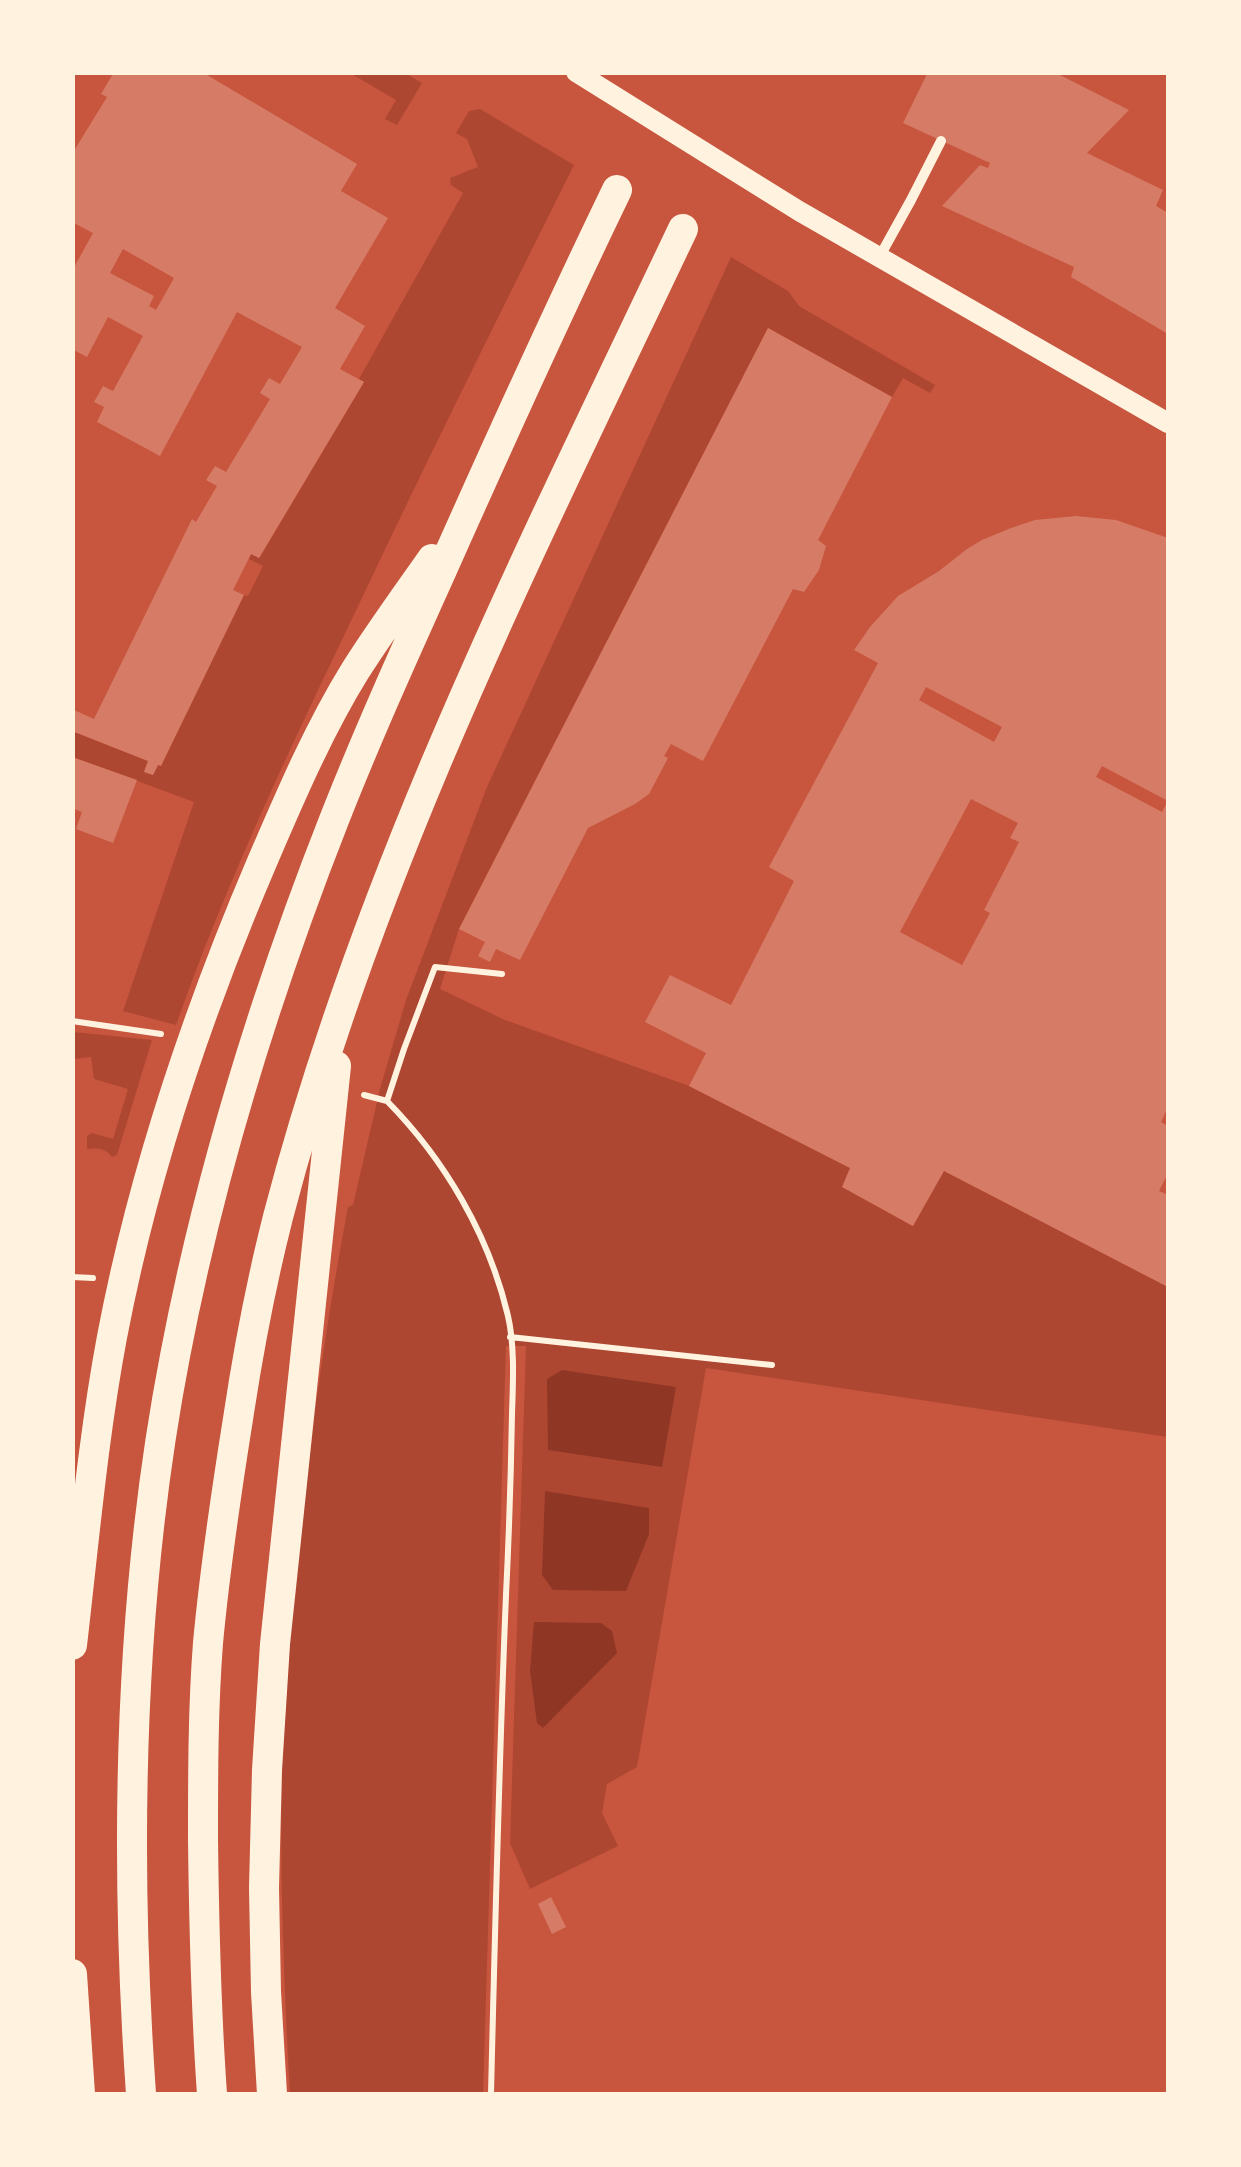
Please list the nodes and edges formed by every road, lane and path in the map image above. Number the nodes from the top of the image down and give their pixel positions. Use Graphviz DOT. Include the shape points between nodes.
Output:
graph roads {
  1 [pos="576,72"];
  2 [pos="941,141"];
  3 [pos="617,190"];
  4 [pos="683,229"];
  5 [pos="880,256"];
  6 [pos="1168,423"];
  7 [pos="476,494"];
  8 [pos="502,974"];
  9 [pos="342,1008"];
  10 [pos="72,1021"];
  11 [pos="162,1034"];
  12 [pos="72,1278"];
  13 [pos="94,1278"];
  14 [pos="510,1337"];
  15 [pos="772,1365"];
  16 [pos="72,1645"];
  17 [pos="72,1974"];
  18 [pos="80,2094"];
  19 [pos="141,2094"];
  20 [pos="212,2094"];
  21 [pos="272,2094"];
  22 [pos="491,2094"];
  1 -- 5 [label="main road"];
  2 -- 5 [label="street"];
  3 -- 7 [label="highway"];
  4 -- 9 [label="highway" via="449,731"];
  5 -- 6 [label="main road"];
  7 -- 16 [label="highway" via="354,673 300,774 182,1069 112,1338"];
  7 -- 19 [label="highway" via="334,821 252,1048 174,1357 151,1503 132,1771"];
  8 -- 14 [label="path" via="435,967 382,1100 412,1126 469,1210 491,1259"];
  9 -- 20 [label="highway" via="278,1220 223,1510 203,1764"];
  9 -- 21 [label="highway" via="274,1644 264,1888"];
  10 -- 11 [label="path"];
  12 -- 13 [label="path"];
  14 -- 15 [label="path"];
  14 -- 22 [label="path" via="512,1464"];
  17 -- 18 [label="highway"];
}
